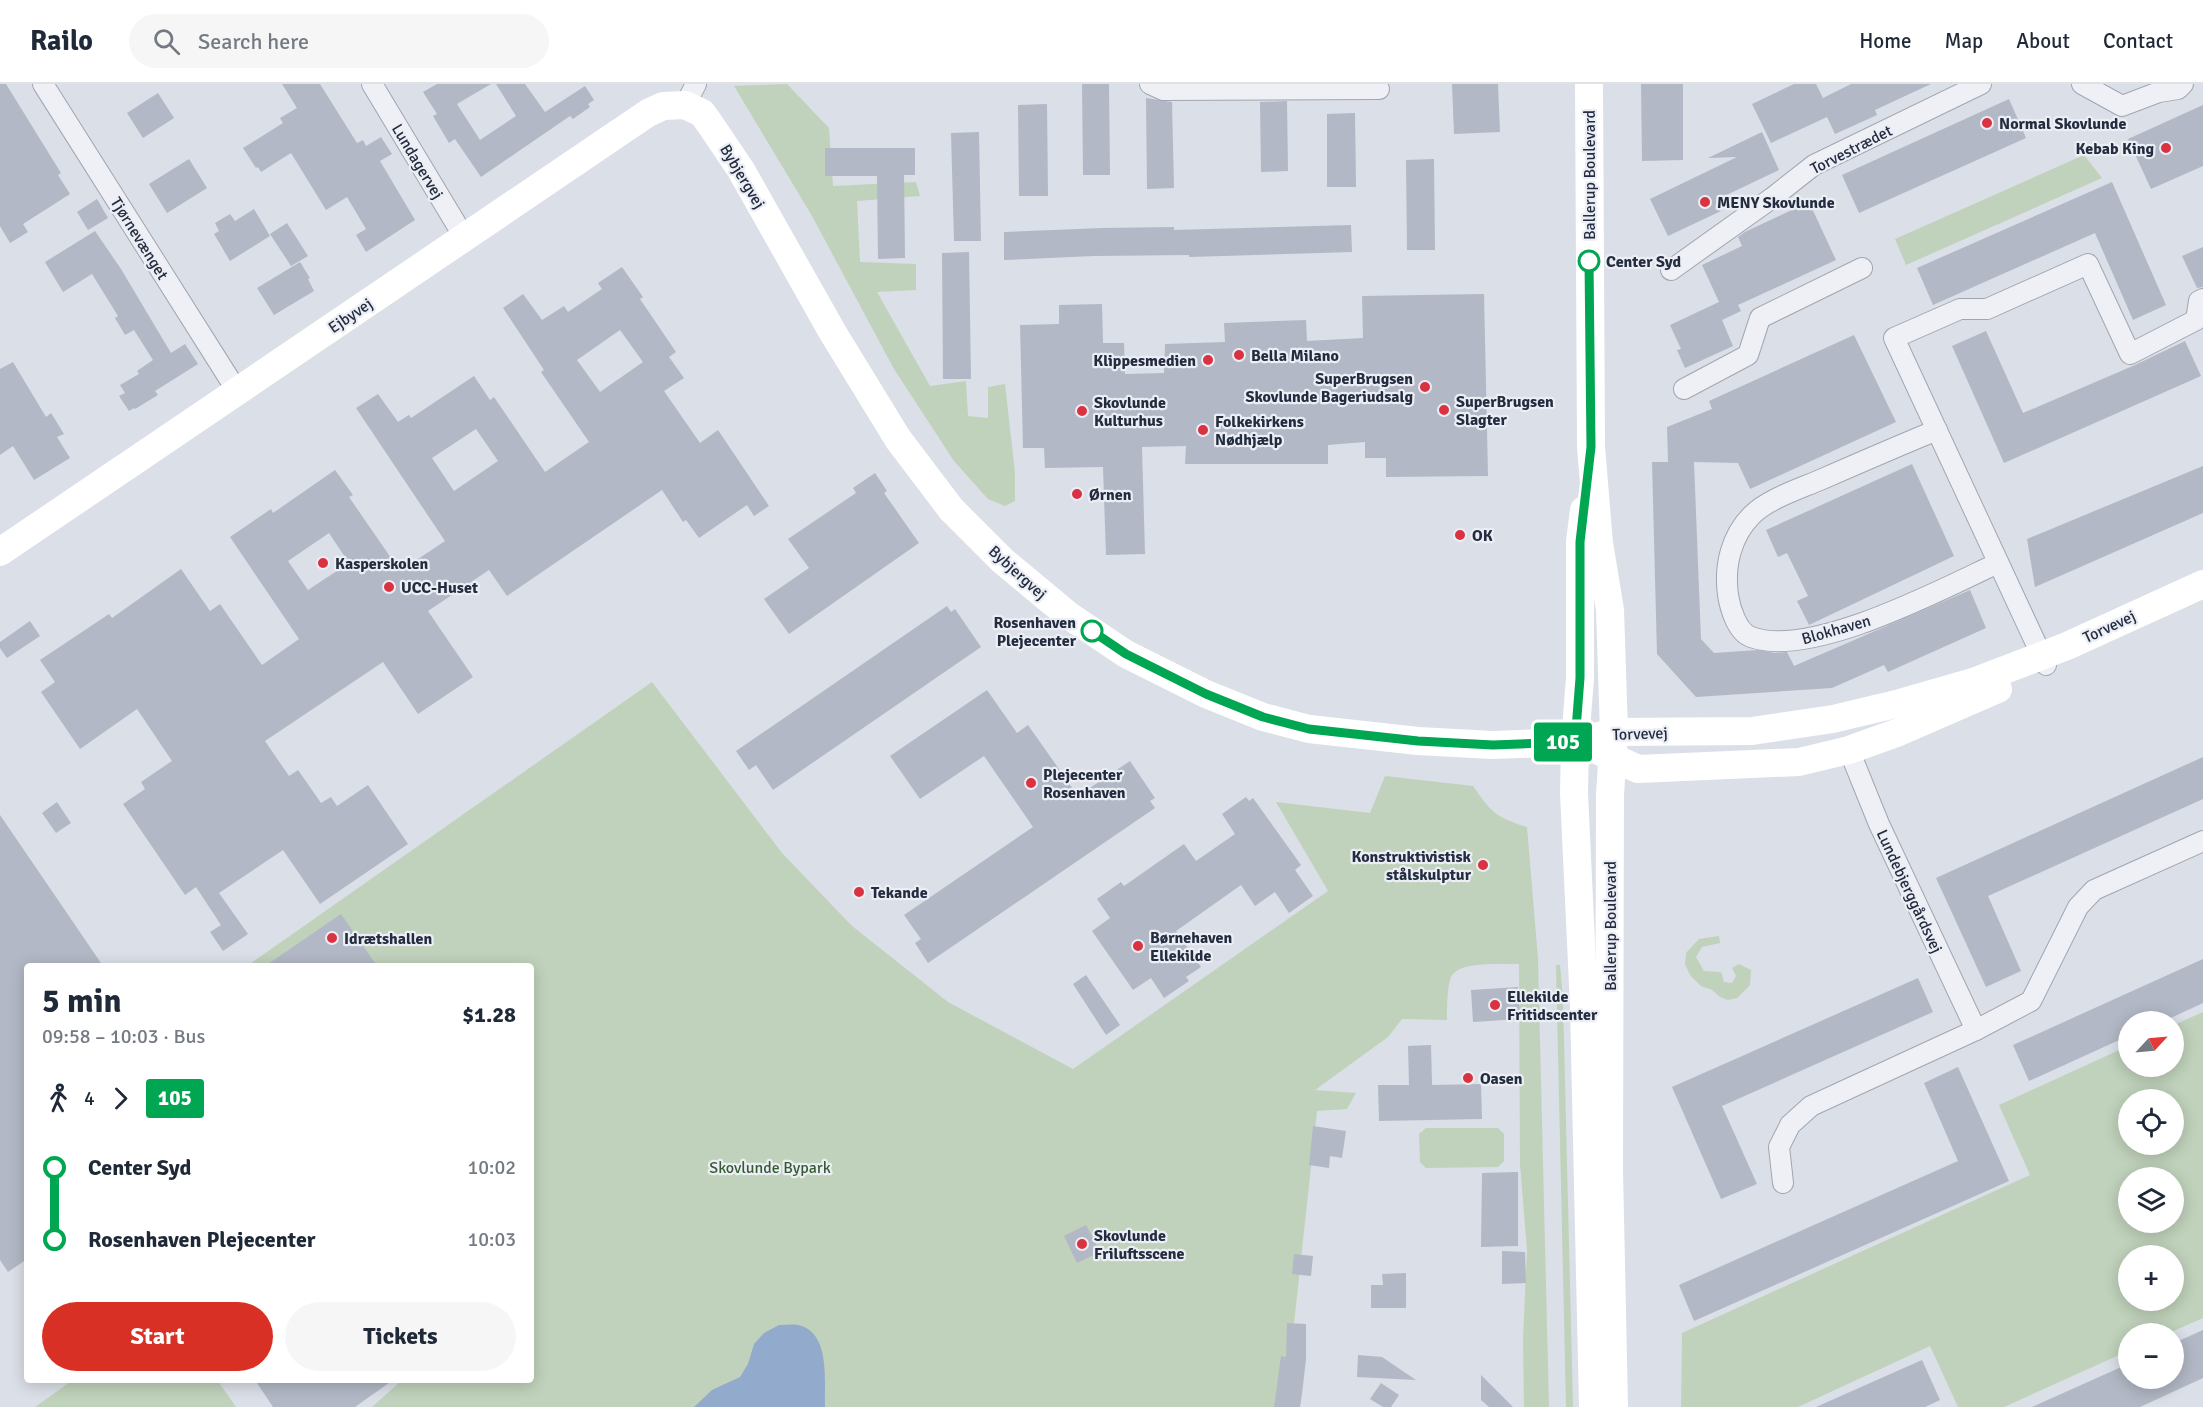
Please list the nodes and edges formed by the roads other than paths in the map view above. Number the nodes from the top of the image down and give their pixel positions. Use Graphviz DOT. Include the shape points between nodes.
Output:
graph roads {
  1 [pos="44,84"];
  2 [pos="372,84"];
  3 [pos="1150,84"];
  4 [pos="1588,84"];
  5 [pos="1981,84"];
  6 [pos="2082,84"];
  7 [pos="2182,84"];
  8 [pos="1378,87"];
  9 [pos="687,91"];
  10 [pos="464,237"];
  11 [pos="1862,268"];
  12 [pos="1671,270"];
  13 [pos="2203,299"];
  14 [pos="1684,389"];
  15 [pos="237,392"];
  16 [pos="1937,430"];
  17 [pos="1591,447"];
  18 [pos="0,552"];
  19 [pos="1998,563"];
  20 [pos="2203,584"];
  21 [pos="2203,597"];
  22 [pos="2045,661"];
  23 [pos="1575,742"];
  24 [pos="1614,744"];
  25 [pos="1849,750"];
  26 [pos="2203,841"];
  27 [pos="1976,1030"];
  28 [pos="1783,1183"];
  29 [pos="1593,1407"];
  30 [pos="1614,1407"];
  1 -- 15 [label="street, Tjørnevænget"];
  2 -- 10 [label="street, Lundagervej"];
  3 -- 8 [label="street" via="1163,90"];
  4 -- 17 [label="street, Ballerup Boulevard"];
  5 -- 12 [label="street, Torvestrædet" via="1814,165"];
  6 -- 7 [label="street" via="2122,106 2178,89"];
  9 -- 10 [label="street, Ejbyvej"];
  9 -- 23 [label="street, Bybjergvej" via="741,170 898,439 951,509 1003,561 1068,615 1126,654 1206,694 1263,717 1309,729 1493,745"];
  10 -- 15 [label="street, Ejbyvej"];
  11 -- 14 [label="street" via="1760,318 1748,355"];
  13 -- 16 [label="street" via="2199,301 2196,320 2130,354 2088,264 1987,309 1960,309 1894,338"];
  15 -- 18 [label="street, Ejbyvej"];
  16 -- 19 [label="street"];
  16 -- 19 [label="street, Blokhaven" via="1781,497 1752,515 1730,548 1729,605 1750,637 1785,642 1819,637 1884,615"];
  17 -- 23 [label="street, Ballerup Boulevard" via="1580,542 1580,678"];
  17 -- 24 [label="street, Ballerup Boulevard" via="1599,543 1610,610"];
  19 -- 22 [label="street"];
  20 -- 22 [label="street, Torvevej"];
  21 -- 22 [label="street, Torvevej"];
  22 -- 24 [label="street, Torvevej" via="1833,719"];
  22 -- 25 [label="street, Torvevej" via="1947,712"];
  23 -- 24 [label="street, Torvevej"];
  23 -- 29 [label="street, Ballerup Boulevard"];
  24 -- 25 [label="street, Torvevej" via="1638,769 1799,762"];
  24 -- 30 [label="street, Ballerup Boulevard" via="1610,795 1610,1159"];
  25 -- 27 [label="street, Lundebjerggårdsvej" via="1879,824"];
  26 -- 27 [label="street" via="2094,890 2079,907 2031,1001"];
  27 -- 28 [label="street" via="1811,1106 1790,1125 1779,1147"];
}
